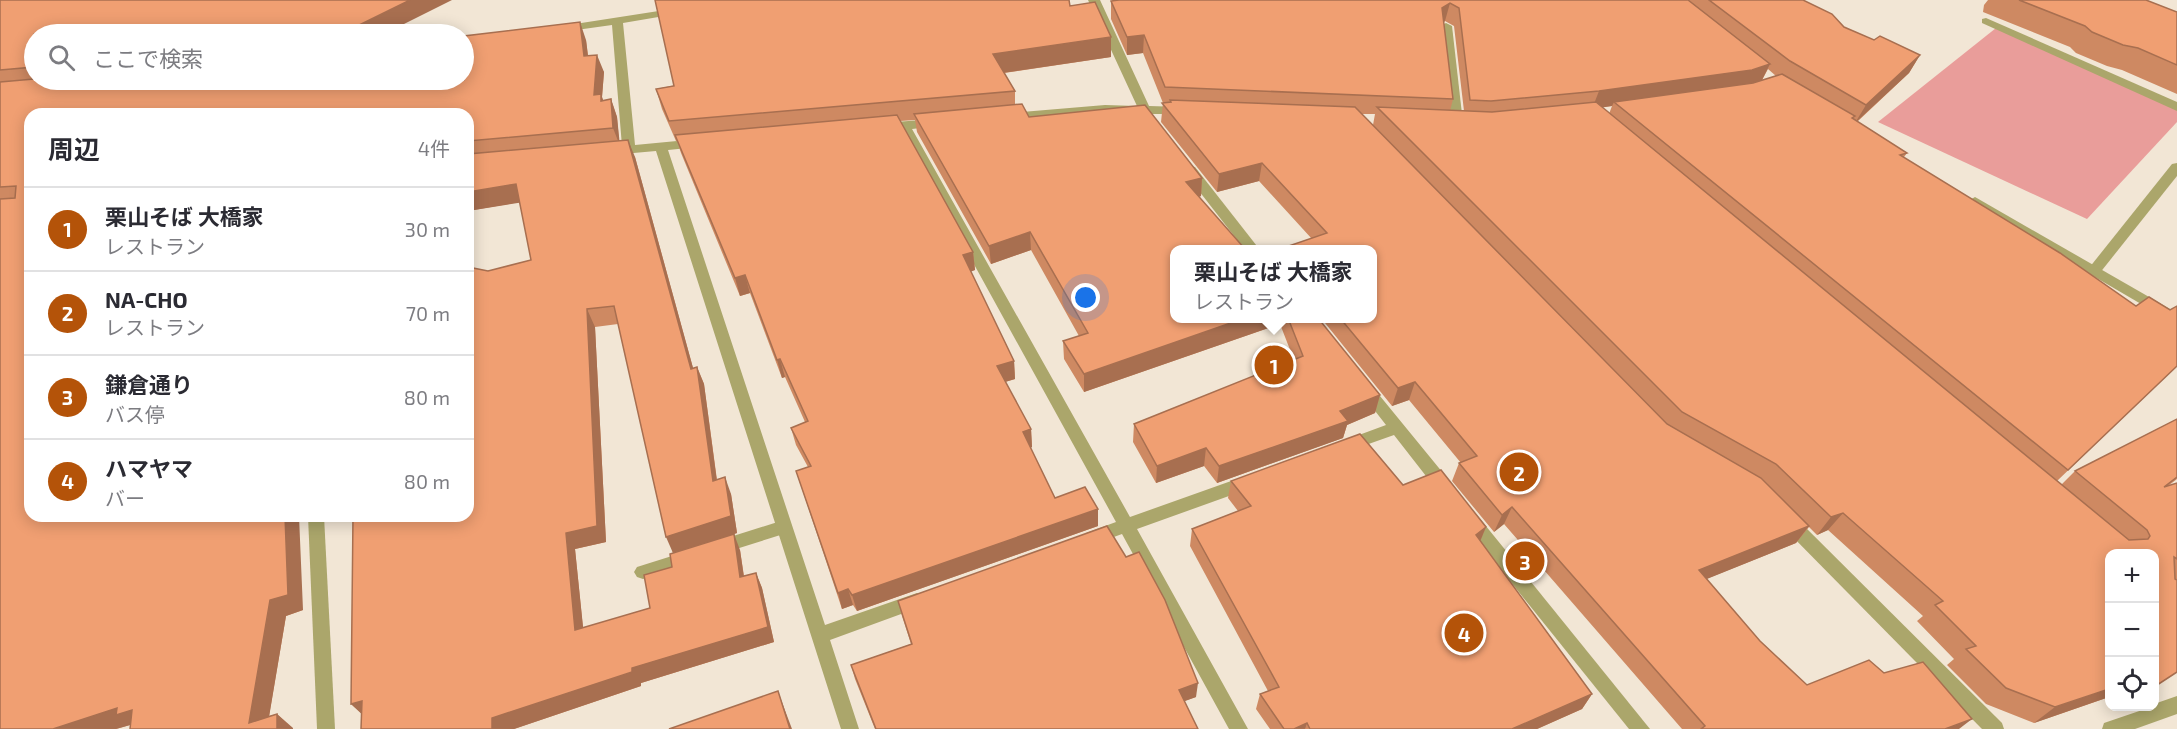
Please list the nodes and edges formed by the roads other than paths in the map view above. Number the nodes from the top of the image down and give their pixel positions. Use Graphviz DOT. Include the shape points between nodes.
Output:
graph roads {
  1 [pos="643,0"];
  2 [pos="1094,0"];
  3 [pos="691,9"];
  4 [pos="644,15"];
  5 [pos="617,21"];
  6 [pos="1986,21"];
  7 [pos="1446,26"];
  8 [pos="546,31"];
  9 [pos="2177,107"];
  10 [pos="1142,109"];
  11 [pos="1198,112"];
  12 [pos="998,117"];
  13 [pos="951,121"];
  14 [pos="1456,123"];
  15 [pos="904,125"];
  16 [pos="869,128"];
  17 [pos="1157,128"];
  18 [pos="707,143"];
  19 [pos="661,147"];
  20 [pos="629,150"];
  21 [pos="595,153"];
  22 [pos="1179,156"];
  23 [pos="2177,167"];
  24 [pos="1960,192"];
  25 [pos="1250,245"];
  26 [pos="2094,271"];
  27 [pos="2177,320"];
  28 [pos="1353,373"];
  29 [pos="1397,428"];
  30 [pos="1332,452"];
  31 [pos="1267,475"];
  32 [pos="1772,506"];
  33 [pos="316,522"];
  34 [pos="1126,526"];
  35 [pos="784,527"];
  36 [pos="1071,545"];
  37 [pos="643,572"];
  38 [pos="929,596"];
  39 [pos="820,636"];
  40 [pos="2177,705"];
  41 [pos="326,729"];
  42 [pos="850,729"];
  43 [pos="1239,729"];
  44 [pos="1641,729"];
  45 [pos="1995,729"];
  46 [pos="2111,729"];
  1 -- 4 [label="street"];
  2 -- 10 [label="street"];
  3 -- 4 [label="street"];
  4 -- 5 [label="street"];
  5 -- 8 [label="street"];
  5 -- 20 [label="street"];
  6 -- 9 [label="street"];
  7 -- 14 [label="street"];
  10 -- 11 [label="street"];
  10 -- 12 [label="street"];
  10 -- 17 [label="street"];
  13 -- 15 [label="street"];
  15 -- 16 [label="street"];
  15 -- 34 [label="street"];
  18 -- 19 [label="street"];
  19 -- 20 [label="street"];
  19 -- 35 [label="street"];
  20 -- 21 [label="street"];
  22 -- 25 [label="street"];
  23 -- 26 [label="street"];
  24 -- 26 [label="street"];
  26 -- 27 [label="street"];
  28 -- 29 [label="street"];
  29 -- 30 [label="street"];
  29 -- 44 [label="street"];
  31 -- 34 [label="street"];
  32 -- 45 [label="street"];
  33 -- 41 [label="street"];
  34 -- 36 [label="street"];
  34 -- 43 [label="street"];
  35 -- 37 [label="street"];
  35 -- 39 [label="street"];
  38 -- 39 [label="street"];
  39 -- 42 [label="street"];
  40 -- 46 [label="street"];
}
